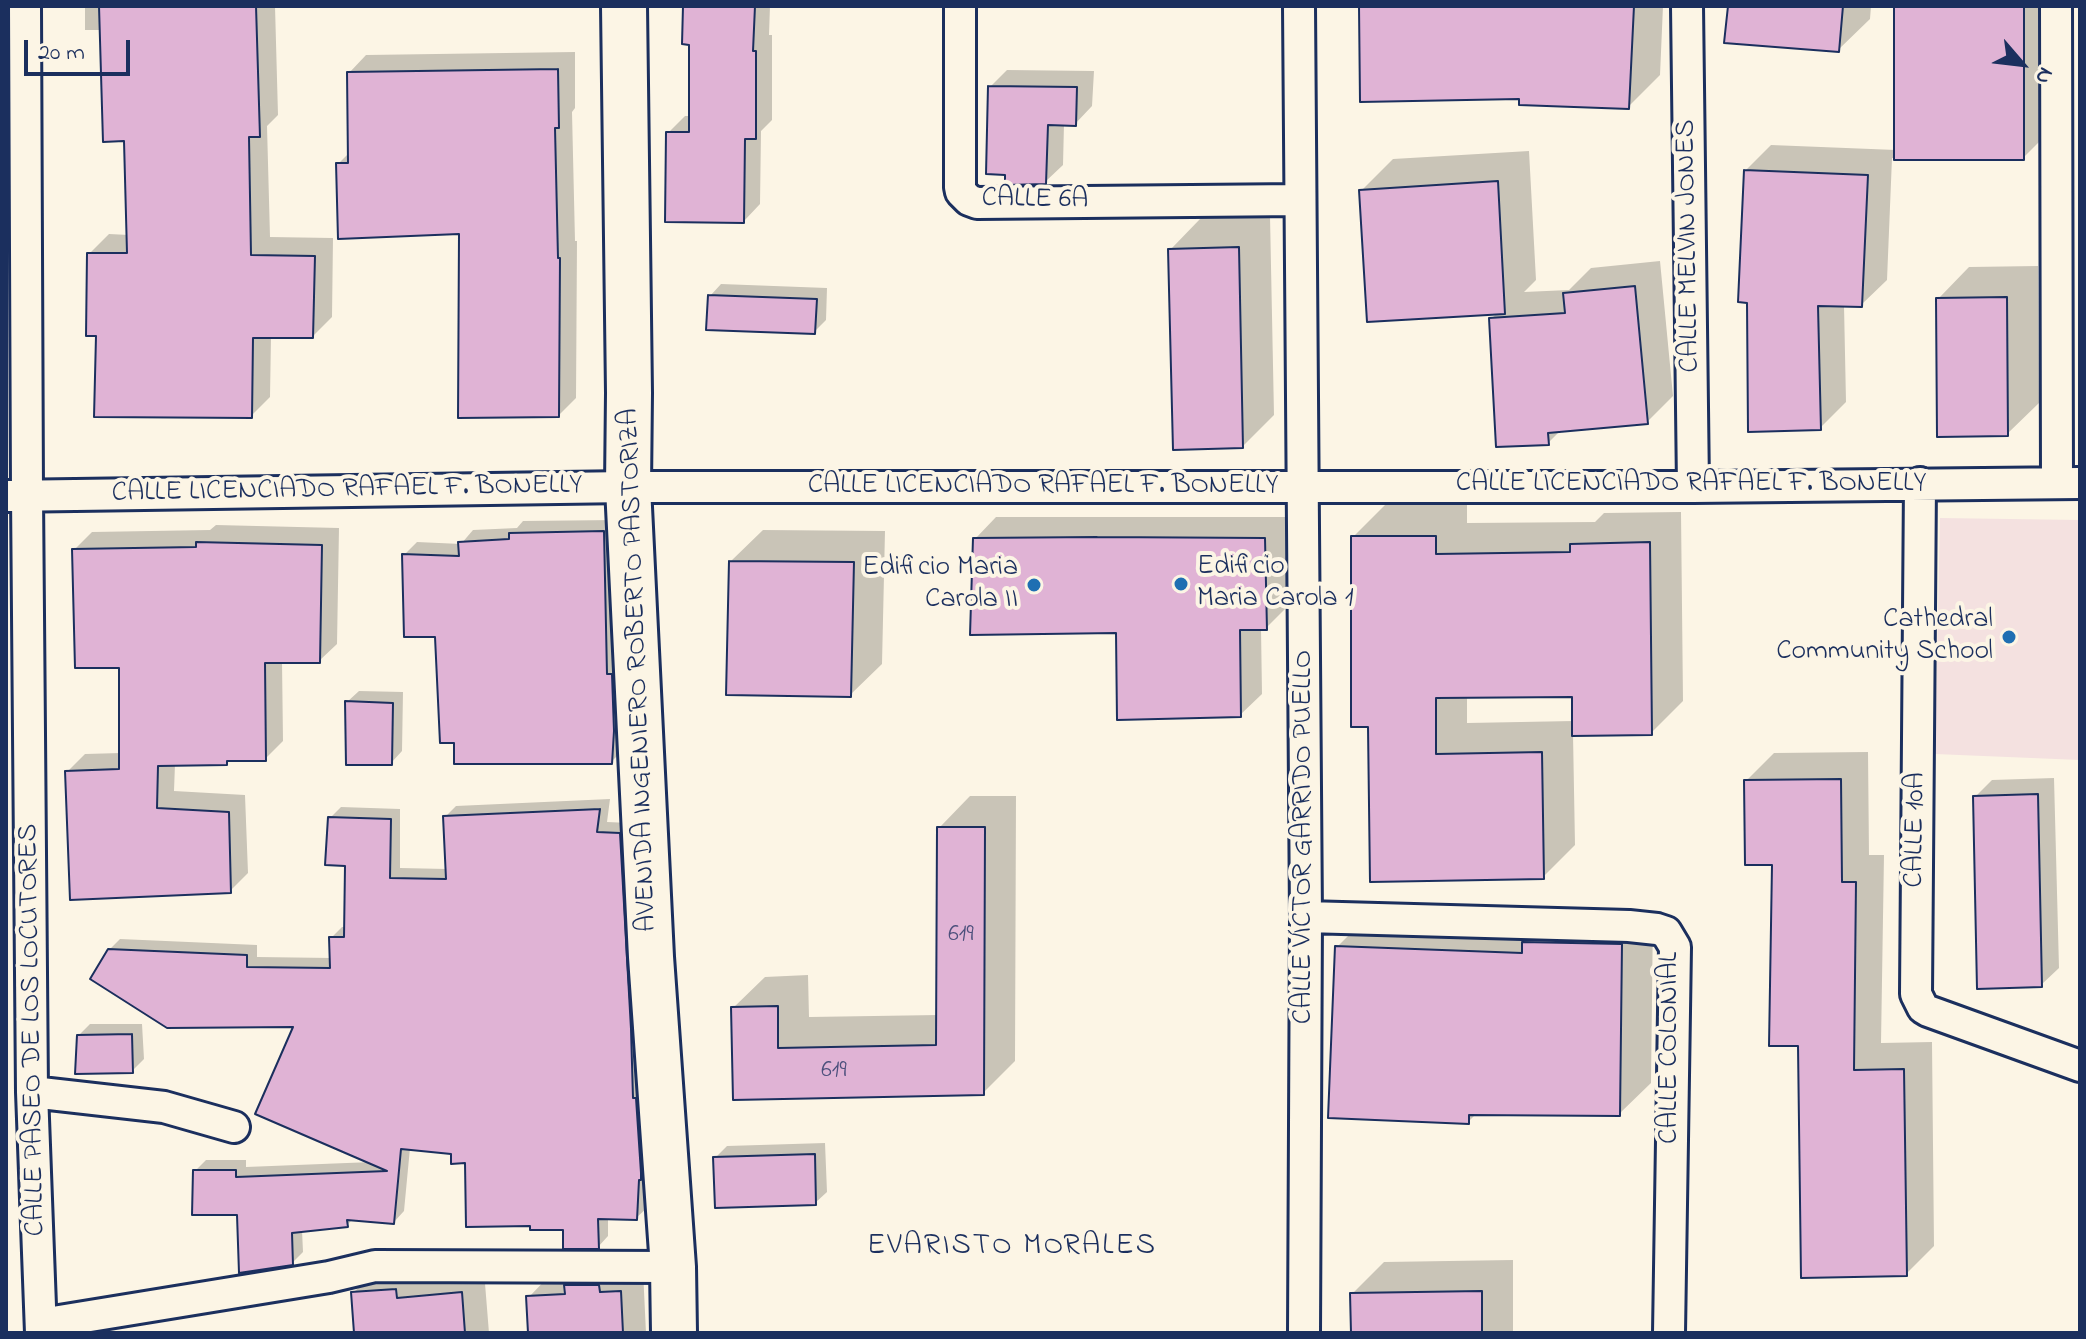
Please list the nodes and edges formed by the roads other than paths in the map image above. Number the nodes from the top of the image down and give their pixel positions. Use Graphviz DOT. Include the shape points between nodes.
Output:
graph roads {
  1 [pos="25,6"];
  2 [pos="624,6"];
  3 [pos="960,6"];
  4 [pos="1299,6"];
  5 [pos="1687,6"];
  6 [pos="2056,6"];
  7 [pos="1299,200"];
  8 [pos="1920,483"];
  9 [pos="2069,483"];
  10 [pos="628,487"];
  11 [pos="1303,487"];
  12 [pos="1693,487"];
  13 [pos="16,496"];
  14 [pos="1306,917"];
  15 [pos="2080,1066"];
  16 [pos="32,1092"];
  17 [pos="234,1127"];
  18 [pos="673,1267"];
  19 [pos="41,1328"];
  20 [pos="674,1333"];
  21 [pos="1304,1333"];
  22 [pos="1669,1333"];
  1 -- 13 [label="street, CALLE PASEO DE LOS LOCUTORES"];
  2 -- 10 [label="street, AVENIDA INGENIERO ROBERTO PASTORIZA"];
  3 -- 7 [label="street, CALLE 6A" via="960,187 969,200"];
  4 -- 7 [label="street, CALLE VÍCTOR GARRIDO PUELLO"];
  5 -- 12 [label="street, CALLE MELVIN JONES"];
  6 -- 9 [label="street"];
  7 -- 11 [label="street, CALLE VÍCTOR GARRIDO PUELLO"];
  8 -- 9 [label="street, CALLE LICENCIADO RAFAEL F. BONELLY"];
  8 -- 12 [label="street, CALLE LICENCIADO RAFAEL F. BONELLY"];
  8 -- 15 [label="street, CALLE 10A" via="1916,994 1928,1011"];
  10 -- 11 [label="street, CALLE LICENCIADO RAFAEL F. BONELLY"];
  10 -- 13 [label="street, CALLE LICENCIADO RAFAEL F. BONELLY"];
  10 -- 18 [label="street, AVENIDA INGENIERO ROBERTO PASTORIZA" via="651,957"];
  11 -- 12 [label="street, CALLE LICENCIADO RAFAEL F. BONELLY"];
  11 -- 14 [label="street, CALLE VÍCTOR GARRIDO PUELLO"];
  13 -- 16 [label="street, CALLE PASEO DE LOS LOCUTORES"];
  14 -- 21 [label="street, CALLE VÍCTOR GARRIDO PUELLO"];
  14 -- 22 [label="street, CALLE COLONIAL" via="1629,926 1666,932 1675,947"];
  16 -- 17 [label="street" via="164,1107"];
  16 -- 19 [label="street, CALLE PASEO DE LOS LOCUTORES"];
  18 -- 19 [label="street" via="375,1266"];
  18 -- 20 [label="street, AVENIDA INGENIERO ROBERTO PASTORIZA"];
}
